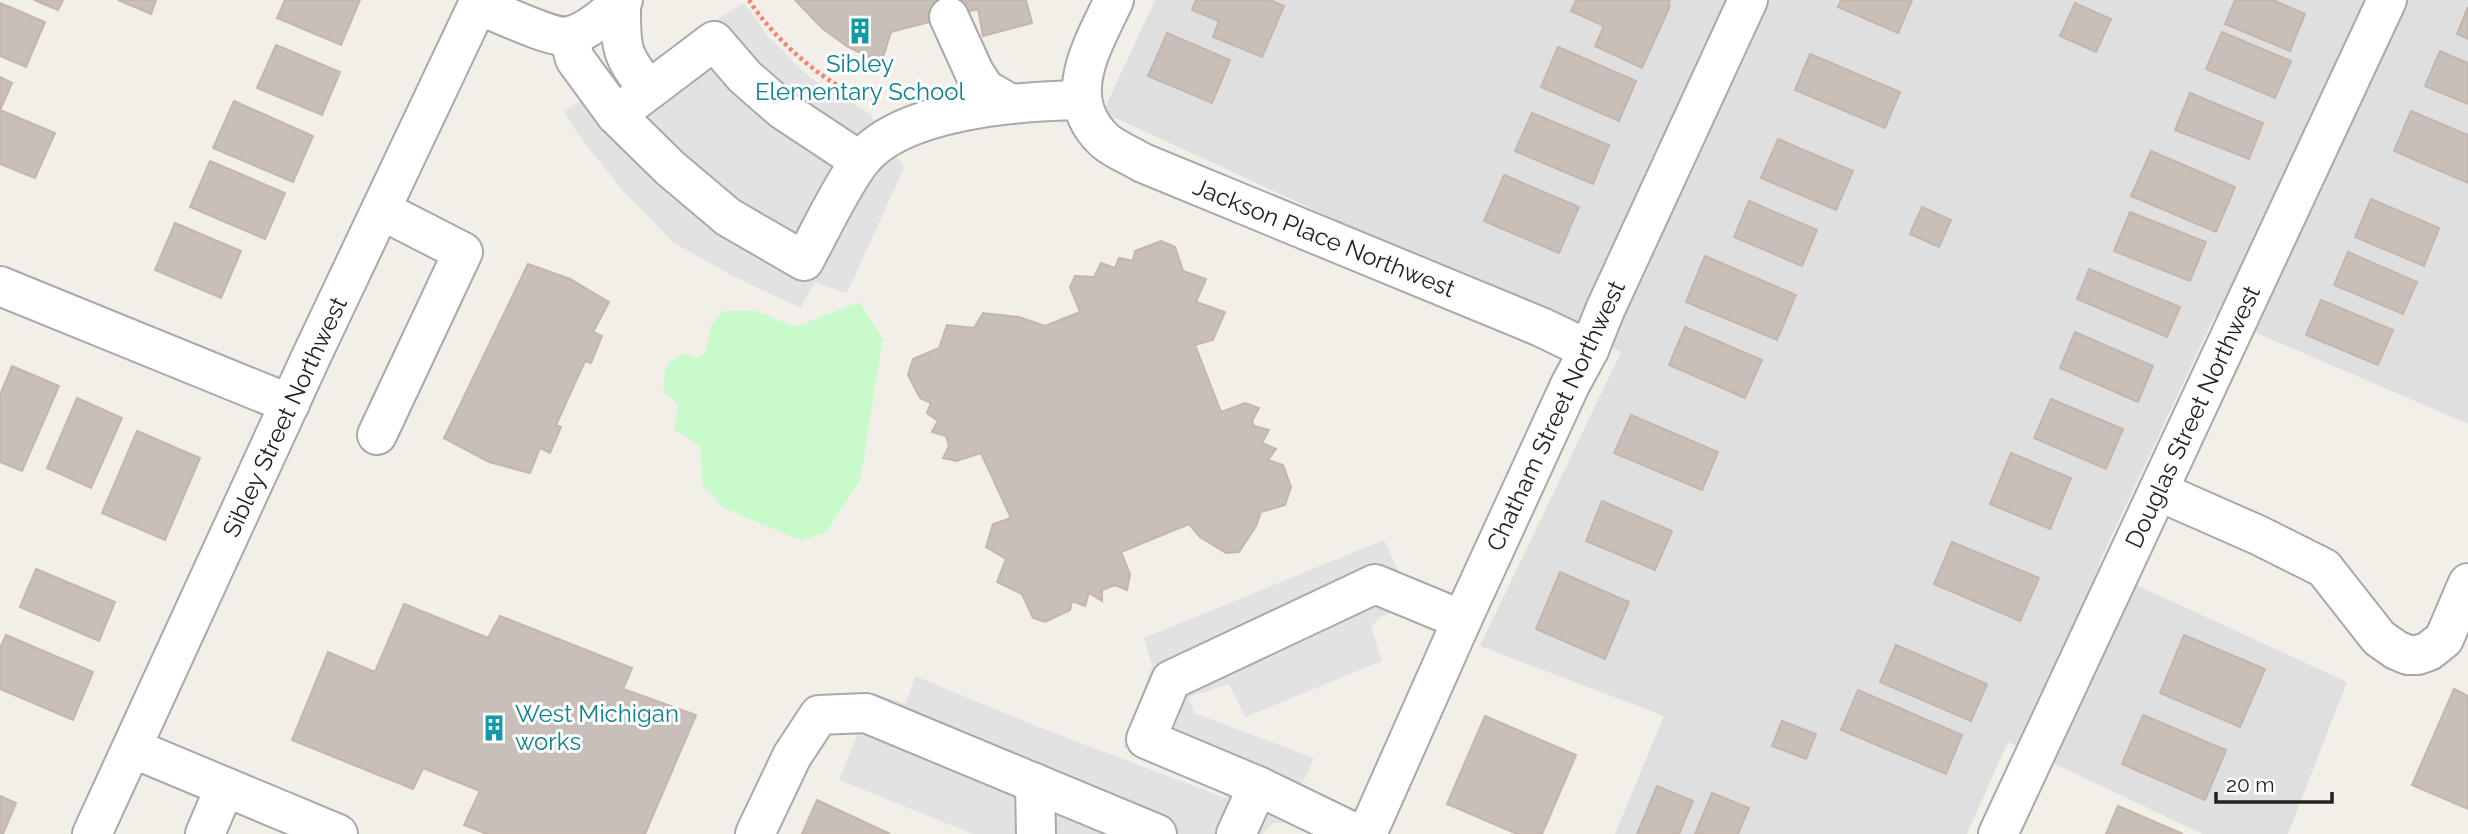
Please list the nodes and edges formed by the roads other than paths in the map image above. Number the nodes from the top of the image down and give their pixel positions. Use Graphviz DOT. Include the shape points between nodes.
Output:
graph roads {
  1 [pos="1114,0"];
  2 [pos="1748,0"];
  3 [pos="2387,0"];
  4 [pos="622,1"];
  5 [pos="479,2"];
  6 [pos="949,17"];
  7 [pos="569,37"];
  8 [pos="649,90"];
  9 [pos="1081,100"];
  10 [pos="1009,103"];
  11 [pos="616,114"];
  12 [pos="860,161"];
  13 [pos="382,210"];
  14 [pos="0,286"];
  15 [pos="1589,350"];
  16 [pos="290,404"];
  17 [pos="377,435"];
  18 [pos="2158,491"];
  19 [pos="2468,583"];
  20 [pos="1462,620"];
  21 [pos="132,748"];
  22 [pos="1035,783"];
  23 [pos="1258,786"];
  24 [pos="225,787"];
  25 [pos="92,834"];
  26 [pos="205,834"];
  27 [pos="338,834"];
  28 [pos="755,834"];
  29 [pos="1035,834"];
  30 [pos="1157,834"];
  31 [pos="1236,834"];
  32 [pos="1357,834"];
  33 [pos="1367,834"];
  34 [pos="1998,834"];
  1 -- 9 [label="street" via="1081,83"];
  2 -- 15 [label="street, Chatham Street Northwest"];
  3 -- 18 [label="street, Douglas Street Northwest"];
  4 -- 7 [label="street" via="596,23"];
  4 -- 8 [label="street" via="622,48"];
  5 -- 7 [label="street" via="550,34"];
  5 -- 13 [label="street, Sibley Street Northwest"];
  6 -- 10 [label="street" via="985,89"];
  7 -- 11 [label="street" via="575,59"];
  8 -- 11 [label="street"];
  8 -- 12 [label="street" via="714,41 745,77 783,110"];
  9 -- 10 [label="street"];
  9 -- 15 [label="street, Jackson Place Northwest" via="1089,121 1107,142 1143,163"];
  10 -- 12 [label="street" via="913,124 888,136"];
  11 -- 12 [label="street" via="728,217 804,261"];
  13 -- 16 [label="street, Sibley Street Northwest"];
  13 -- 17 [label="street" via="463,252"];
  14 -- 16 [label="street"];
  15 -- 20 [label="street, Chatham Street Northwest"];
  16 -- 21 [label="street, Sibley Street Northwest"];
  18 -- 19 [label="street" via="2324,568 2379,638 2408,655 2429,651 2444,639"];
  18 -- 34 [label="street, Douglas Street Northwest"];
  20 -- 23 [label="street" via="1375,584 1171,680 1146,739"];
  20 -- 33 [label="street, Chatham Street Northwest"];
  21 -- 24 [label="street"];
  21 -- 25 [label="street, Sibley Street Northwest"];
  22 -- 28 [label="street" via="866,713 819,715 792,756"];
  22 -- 29 [label="street"];
  22 -- 30 [label="street"];
  23 -- 31 [label="street"];
  23 -- 32 [label="street"];
  24 -- 26 [label="street"];
  24 -- 27 [label="street"];
}
